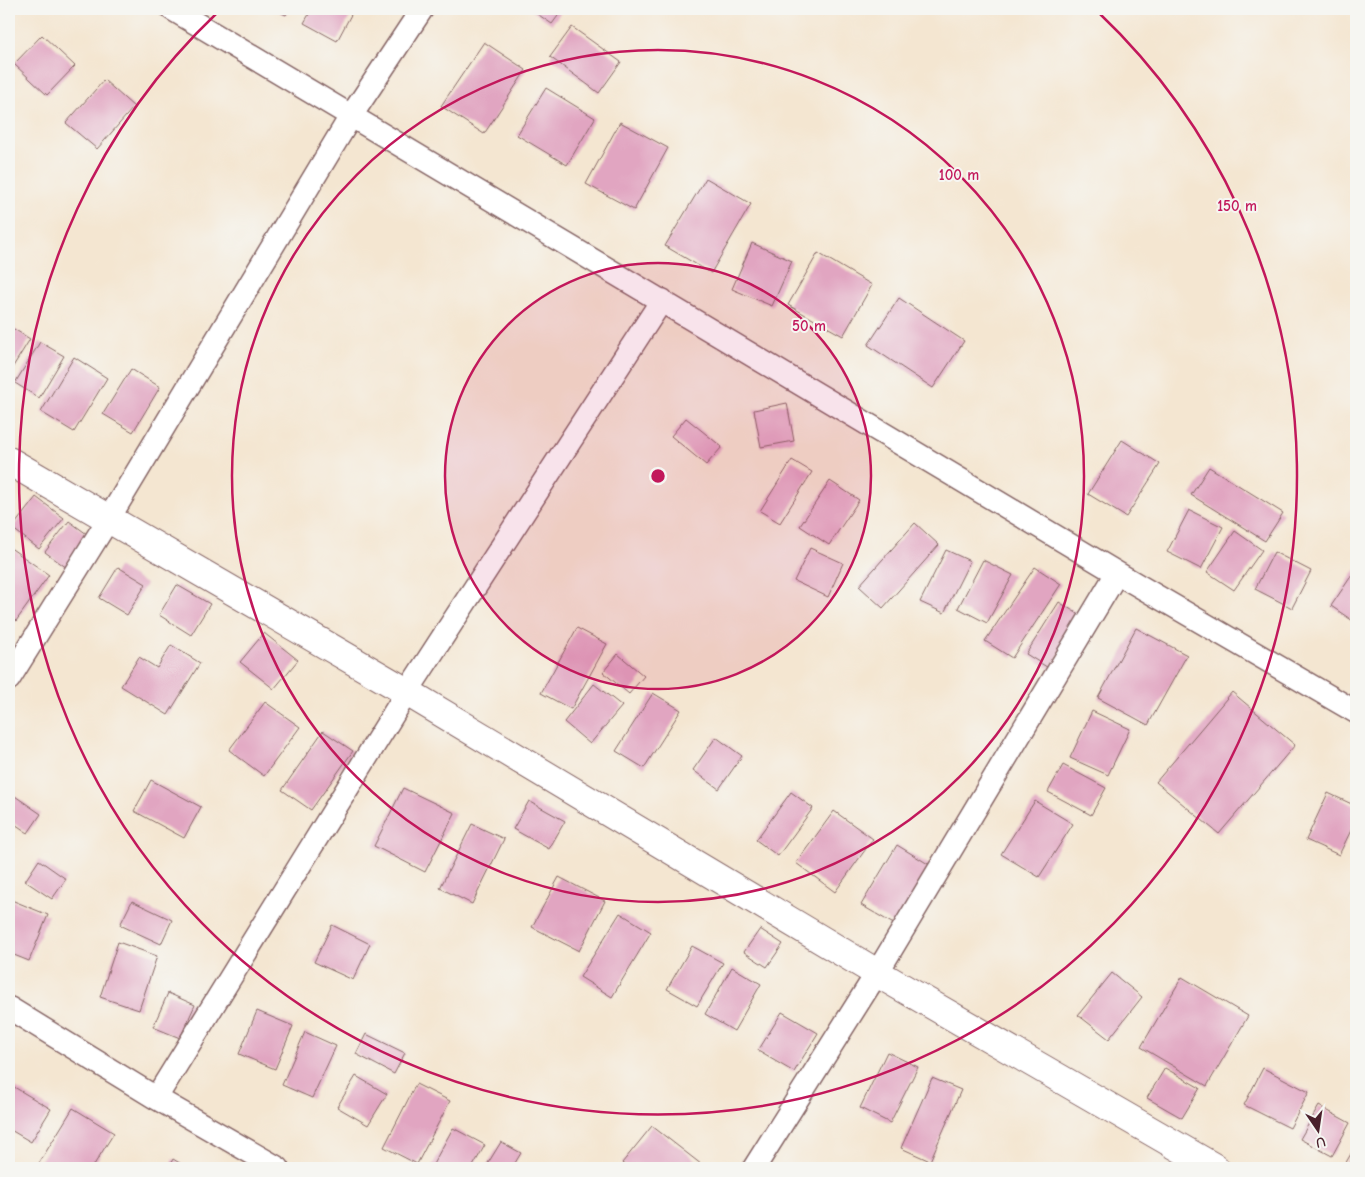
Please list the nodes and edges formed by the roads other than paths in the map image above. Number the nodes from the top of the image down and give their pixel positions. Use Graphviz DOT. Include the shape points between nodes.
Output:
graph roads {
  1 [pos="172,9"];
  2 [pos="422,9"];
  3 [pos="351,116"];
  4 [pos="662,300"];
  5 [pos="9,461"];
  6 [pos="108,520"];
  7 [pos="1117,572"];
  8 [pos="9,678"];
  9 [pos="407,692"];
  10 [pos="1356,712"];
  11 [pos="877,973"];
  12 [pos="9,1008"];
  13 [pos="156,1098"];
  14 [pos="278,1168"];
  15 [pos="754,1168"];
  16 [pos="1215,1168"];
  1 -- 3 [label="street"];
  2 -- 3 [label="street"];
  3 -- 4 [label="street"];
  3 -- 6 [label="street"];
  4 -- 7 [label="street"];
  4 -- 9 [label="street"];
  5 -- 6 [label="main road"];
  6 -- 8 [label="street"];
  6 -- 9 [label="main road"];
  7 -- 10 [label="street"];
  7 -- 11 [label="street"];
  9 -- 11 [label="main road"];
  9 -- 13 [label="street"];
  11 -- 15 [label="street"];
  11 -- 16 [label="main road"];
  12 -- 13 [label="street"];
  13 -- 14 [label="street"];
}
